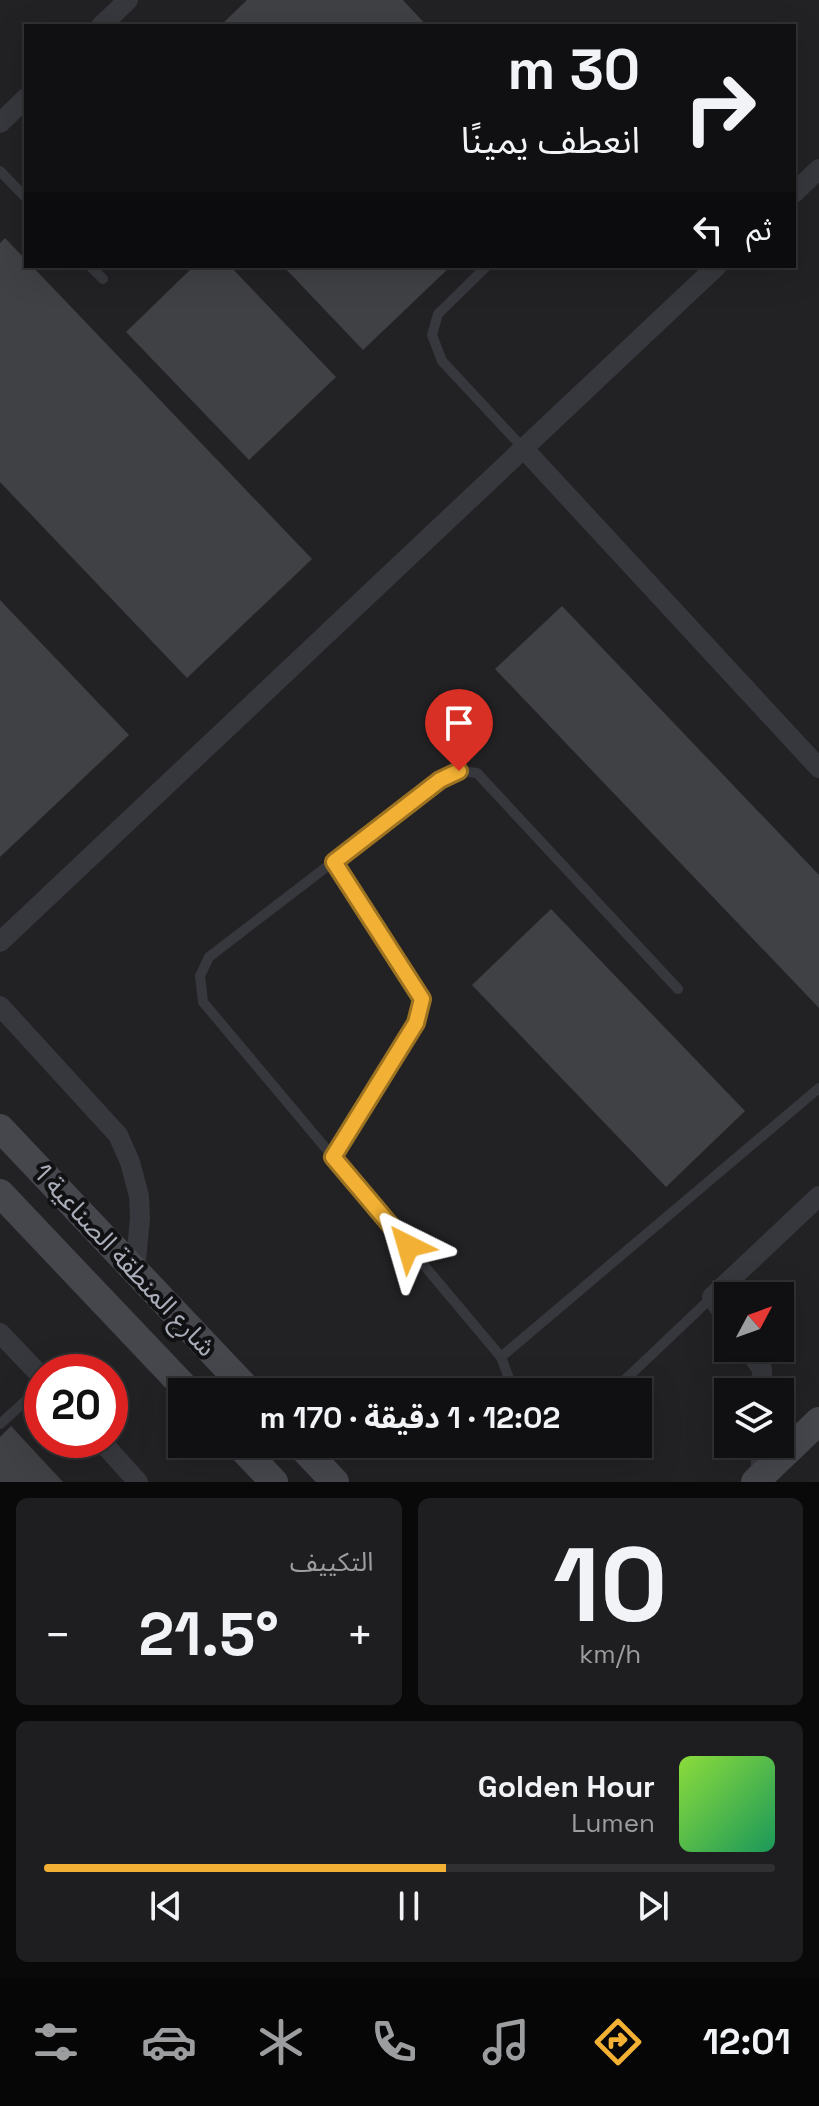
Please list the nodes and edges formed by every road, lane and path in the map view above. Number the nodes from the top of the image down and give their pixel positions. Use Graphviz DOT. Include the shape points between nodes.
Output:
graph roads {
  1 [pos="24,100"];
  2 [pos="0,123"];
  3 [pos="819,169"];
  4 [pos="0,171"];
  5 [pos="796,191"];
  6 [pos="24,196"];
  7 [pos="92,268"];
  8 [pos="485,268"];
  9 [pos="715,268"];
  10 [pos="103,279"];
  11 [pos="524,449"];
  12 [pos="819,768"];
  13 [pos="334,862"];
  14 [pos="0,942"];
  15 [pos="678,989"];
  16 [pos="0,1006"];
  17 [pos="816,1096"];
  18 [pos="0,1128"];
  19 [pos="333,1157"];
  20 [pos="0,1193"];
  21 [pos="819,1196"];
  22 [pos="135,1271"];
  23 [pos="712,1297"];
  24 [pos="714,1300"];
  25 [pos="0,1333"];
  26 [pos="501,1357"];
  27 [pos="24,1358"];
  28 [pos="176,1378"];
  29 [pos="237,1378"];
  30 [pos="509,1378"];
  31 [pos="627,1378"];
  32 [pos="24,1402"];
  33 [pos="819,1421"];
  34 [pos="0,1424"];
  35 [pos="116,1458"];
  36 [pos="251,1458"];
  37 [pos="312,1458"];
  38 [pos="760,1458"];
  39 [pos="758,1480"];
  40 [pos="138,1482"];
  41 [pos="274,1482"];
  42 [pos="335,1482"];
  1 -- 2 [label="street"];
  3 -- 5 [label="street"];
  4 -- 6 [label="lane"];
  7 -- 10 [label="lane"];
  8 -- 11 [label="lane" via="438,314 432,335 442,361"];
  9 -- 11 [label="street"];
  11 -- 12 [label="street"];
  11 -- 14 [label="street"];
  13 -- 15 [label="lane" via="440,780 459,771 477,773"];
  13 -- 19 [label="lane" via="422,999 416,1023"];
  13 -- 19 [label="lane" via="209,957 200,976 203,1002"];
  16 -- 22 [label="street" via="118,1135 139,1196"];
  17 -- 26 [label="lane"];
  18 -- 22 [label="street, شارع المنطقة الصناعية 1"];
  19 -- 26 [label="lane"];
  20 -- 28 [label="street, شارع المنطقة الصناعية 1"];
  21 -- 23 [label="street"];
  22 -- 29 [label="street, شارع المنطقة الصناعية 1"];
  23 -- 24 [label="street"];
  23 -- 31 [label="lane"];
  25 -- 27 [label="street"];
  26 -- 30 [label="lane"];
  32 -- 34 [label="lane"];
  33 -- 39 [label="street"];
  35 -- 40 [label="street"];
  36 -- 41 [label="street"];
  37 -- 42 [label="street"];
  38 -- 39 [label="street"];
}
